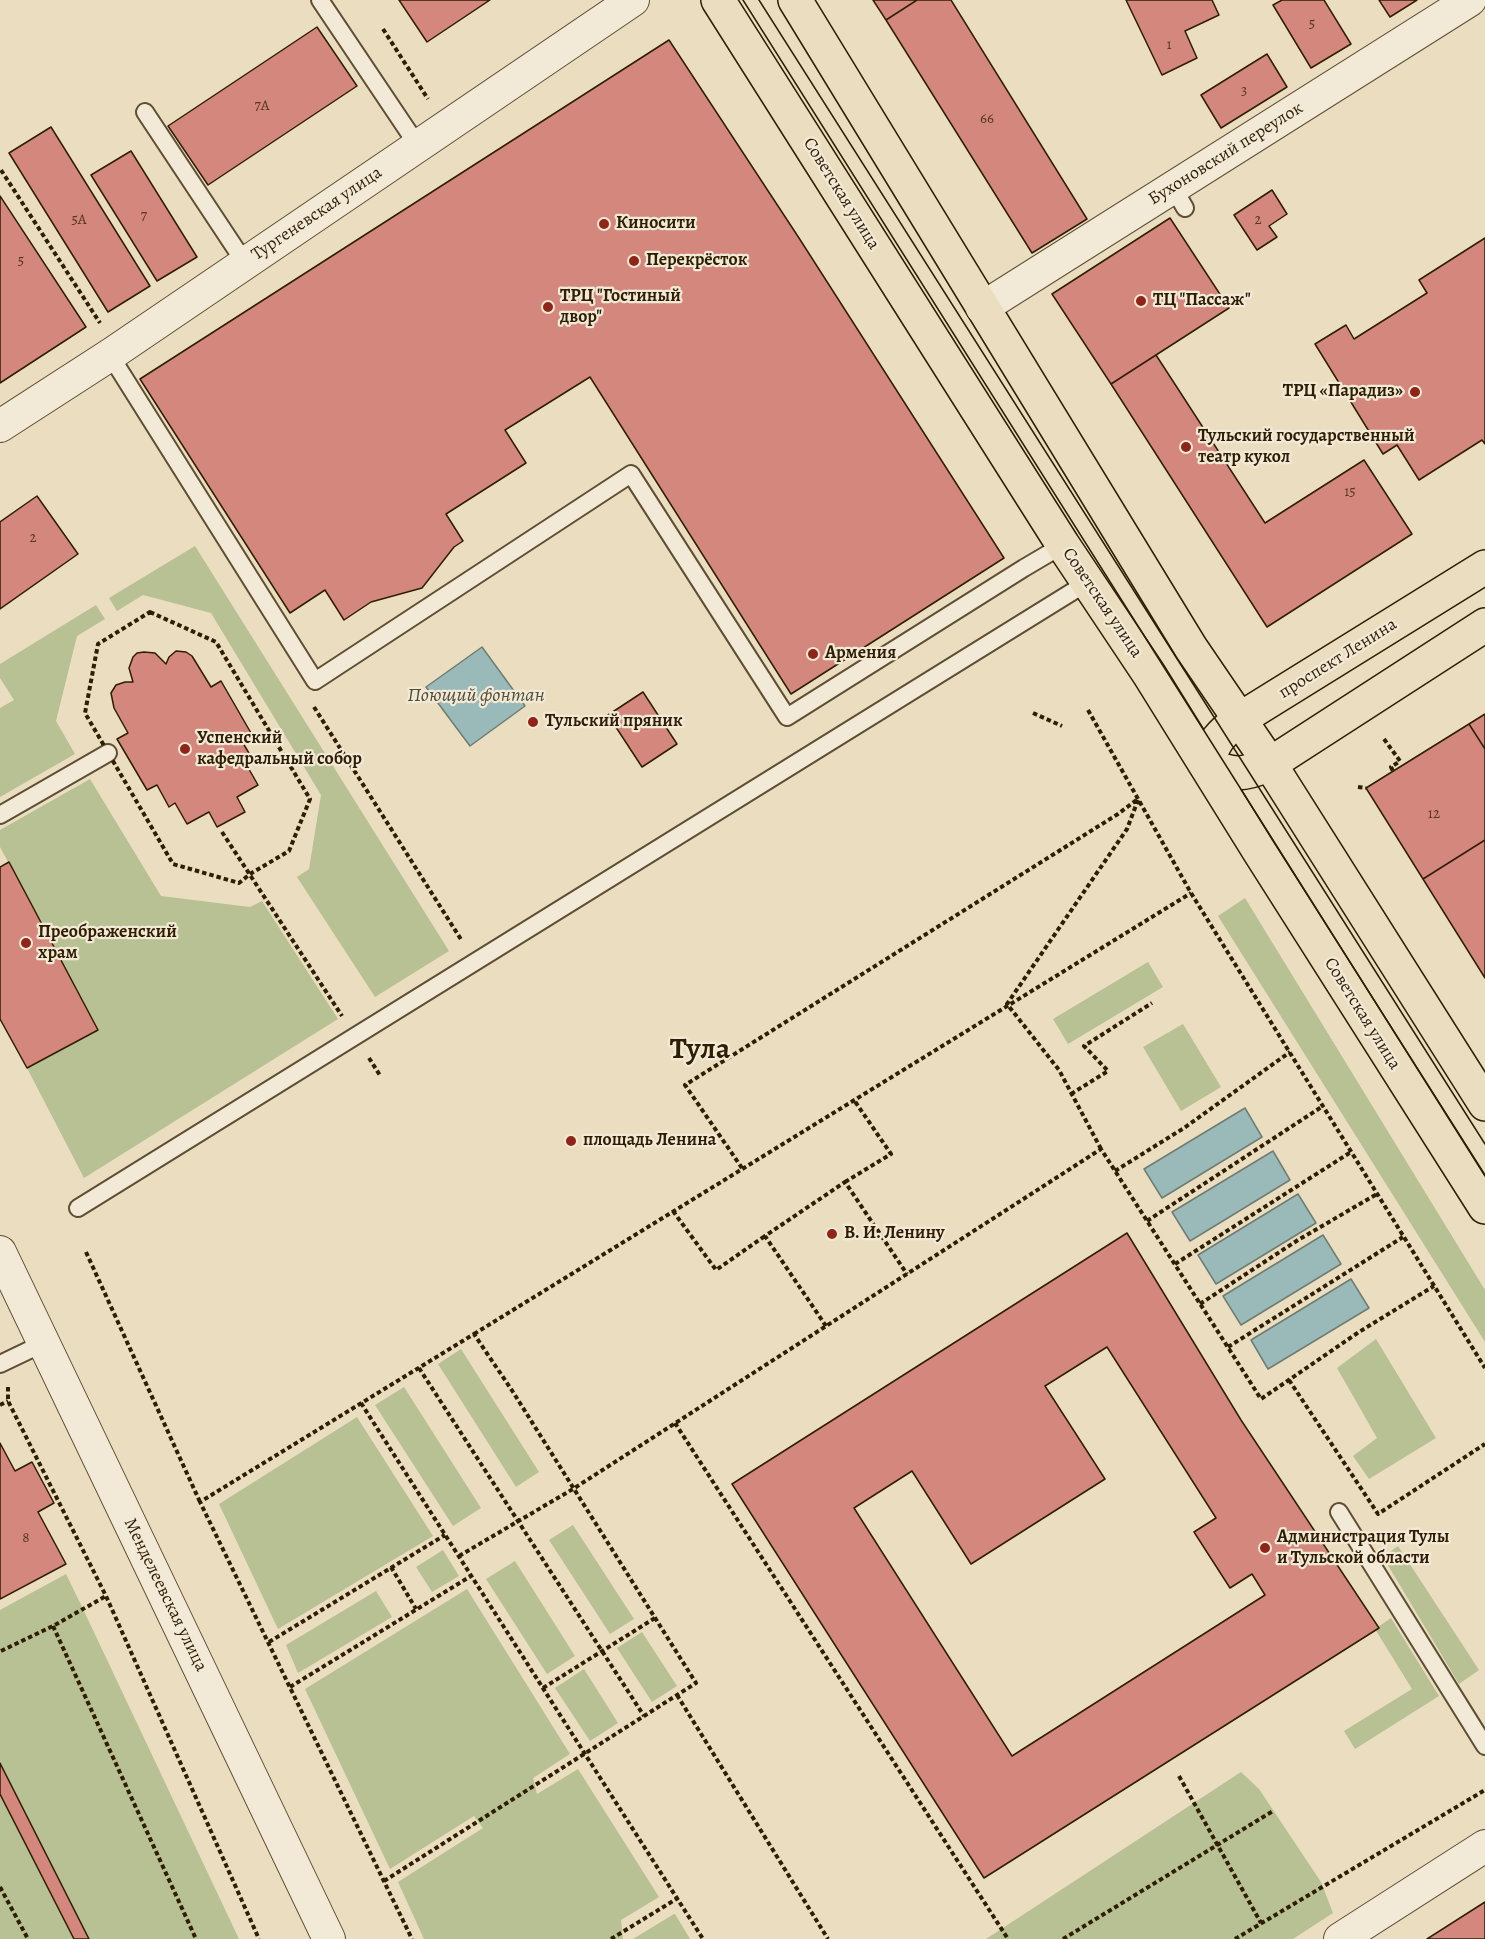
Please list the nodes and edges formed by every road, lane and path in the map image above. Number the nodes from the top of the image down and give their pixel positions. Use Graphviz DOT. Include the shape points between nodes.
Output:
graph roads {
  1 [pos="320,0"];
  2 [pos="633,0"];
  3 [pos="718,0"];
  4 [pos="795,0"];
  5 [pos="1470,0"];
  6 [pos="383,28"];
  7 [pos="434,107"];
  8 [pos="146,112"];
  9 [pos="418,146"];
  10 [pos="1,170"];
  11 [pos="245,263"];
  12 [pos="982,308"];
  13 [pos="107,342"];
  14 [pos="0,426"];
  15 [pos="1063,545"];
  16 [pos="1485,567"];
  17 [pos="1088,582"];
  18 [pos="1485,625"];
  19 [pos="1088,710"];
  20 [pos="1033,713"];
  21 [pos="1240,719"];
  22 [pos="1062,726"];
  23 [pos="1384,739"];
  24 [pos="108,753"];
  25 [pos="1270,764"];
  26 [pos="1207,765"];
  27 [pos="1393,771"];
  28 [pos="1358,787"];
  29 [pos="1366,788"];
  30 [pos="1138,799"];
  31 [pos="0,814"];
  32 [pos="222,832"];
  33 [pos="250,874"];
  34 [pos="1191,893"];
  35 [pos="1152,1003"];
  36 [pos="1008,1004"];
  37 [pos="355,1037"];
  38 [pos="1290,1052"];
  39 [pos="381,1077"];
  40 [pos="1071,1094"];
  41 [pos="854,1100"];
  42 [pos="1485,1104"];
  43 [pos="1323,1106"];
  44 [pos="1101,1149"];
  45 [pos="1351,1152"];
  46 [pos="742,1168"];
  47 [pos="1115,1171"];
  48 [pos="845,1182"];
  49 [pos="1377,1194"];
  50 [pos="1485,1207"];
  51 [pos="78,1208"];
  52 [pos="673,1211"];
  53 [pos="1147,1221"];
  54 [pos="765,1236"];
  55 [pos="1404,1237"];
  56 [pos="0,1252"];
  57 [pos="86,1252"];
  58 [pos="1175,1264"];
  59 [pos="907,1274"];
  60 [pos="1434,1286"];
  61 [pos="1200,1304"];
  62 [pos="826,1326"];
  63 [pos="474,1334"];
  64 [pos="44,1344"];
  65 [pos="1228,1347"];
  66 [pos="4,1362"];
  67 [pos="419,1368"];
  68 [pos="1485,1368"];
  69 [pos="1289,1380"];
  70 [pos="8,1401"];
  71 [pos="361,1403"];
  72 [pos="0,1405"];
  73 [pos="675,1423"];
  74 [pos="1485,1444"];
  75 [pos="573,1489"];
  76 [pos="200,1502"];
  77 [pos="1339,1512"];
  78 [pos="518,1521"];
  79 [pos="445,1535"];
  80 [pos="459,1556"];
  81 [pos="391,1567"];
  82 [pos="471,1576"];
  83 [pos="106,1596"];
  84 [pos="416,1609"];
  85 [pos="655,1618"];
  86 [pos="53,1626"];
  87 [pos="268,1642"];
  88 [pos="1,1650"];
  89 [pos="602,1651"];
  90 [pos="290,1688"];
  91 [pos="543,1688"];
  92 [pos="677,1695"];
  93 [pos="645,1716"];
  94 [pos="1485,1746"];
  95 [pos="584,1753"];
  96 [pos="1179,1776"];
  97 [pos="1485,1790"];
  98 [pos="1273,1811"];
  99 [pos="1218,1845"];
  100 [pos="1485,1846"];
  101 [pos="384,1881"];
  102 [pos="0,1887"];
  103 [pos="678,1899"];
  104 [pos="1261,1923"];
  105 [pos="28,1939"];
  106 [pos="195,1939"];
  107 [pos="260,1939"];
  108 [pos="329,1939"];
  109 [pos="412,1939"];
  110 [pos="611,1939"];
  111 [pos="703,1939"];
  112 [pos="828,1939"];
  113 [pos="1008,1939"];
  114 [pos="1063,1939"];
  115 [pos="1235,1939"];
  116 [pos="1340,1939"];
  1 -- 9 [label="lane"];
  2 -- 9 [label="street, Тургеневская улица"];
  3 -- 15 [label="main road, Советская улица"];
  4 -- 12 [label="main road"];
  5 -- 12 [label="street, Бухоновский переулок" via="1179,198"];
  6 -- 7 [label="path"];
  8 -- 11 [label="lane"];
  9 -- 11 [label="street, Тургеневская улица"];
  10 -- 13 [label="path"];
  11 -- 13 [label="street, Тургеневская улица"];
  12 -- 21 [label="main road" via="1191,648"];
  13 -- 14 [label="street, Тургеневская улица"];
  13 -- 15 [label="lane" via="176,447 315,681 632,474 787,717"];
  15 -- 17 [label="main road, Советская улица"];
  16 -- 21 [label="main road, проспект Ленина"];
  17 -- 26 [label="main road, Советская улица"];
  17 -- 37 [label="lane"];
  18 -- 25 [label="main road"];
  19 -- 30 [label="path"];
  20 -- 22 [label="path"];
  21 -- 25 [label="main road"];
  21 -- 26 [label="main road, проспект Ленина" via="1212,745"];
  23 -- 27 [label="path" via="1400,761 1391,767"];
  24 -- 31 [label="lane"];
  24 -- 33 [label="path" via="173,864 239,883"];
  24 -- 33 [label="path" via="85,713 98,644 150,612 216,642 310,799 289,851"];
  25 -- 26 [label="main road" via="1231,774"];
  25 -- 42 [label="main road"];
  26 -- 50 [label="main road, Советская улица"];
  28 -- 29 [label="path"];
  30 -- 34 [label="path"];
  30 -- 36 [label="path" via="1127,829"];
  30 -- 46 [label="path" via="686,1085"];
  32 -- 33 [label="path"];
  33 -- 37 [label="path"];
  34 -- 36 [label="path"];
  34 -- 38 [label="path"];
  35 -- 40 [label="path" via="1084,1046 1108,1071"];
  36 -- 40 [label="path" via="1059,1070"];
  36 -- 41 [label="path"];
  37 -- 39 [label="path"];
  37 -- 51 [label="lane"];
  38 -- 43 [label="path"];
  38 -- 47 [label="path" via="1184,1128"];
  40 -- 44 [label="path"];
  41 -- 46 [label="path"];
  41 -- 48 [label="path" via="891,1154"];
  43 -- 45 [label="path"];
  43 -- 53 [label="path"];
  44 -- 47 [label="path"];
  44 -- 59 [label="path"];
  45 -- 49 [label="path"];
  45 -- 58 [label="path"];
  46 -- 52 [label="path"];
  47 -- 53 [label="path"];
  48 -- 54 [label="path"];
  48 -- 59 [label="path"];
  49 -- 55 [label="path"];
  49 -- 61 [label="path"];
  52 -- 54 [label="path" via="717,1270"];
  52 -- 63 [label="path"];
  53 -- 58 [label="path"];
  54 -- 62 [label="path"];
  55 -- 60 [label="path"];
  55 -- 65 [label="path"];
  56 -- 64 [label="street, Менделеевская улица"];
  57 -- 76 [label="path"];
  58 -- 61 [label="path"];
  59 -- 62 [label="path"];
  60 -- 68 [label="path"];
  60 -- 69 [label="path"];
  61 -- 65 [label="path"];
  62 -- 73 [label="path"];
  63 -- 67 [label="path"];
  63 -- 75 [label="path"];
  64 -- 66 [label="lane"];
  64 -- 108 [label="street, Менделеевская улица"];
  65 -- 69 [label="path" via="1261,1399"];
  66 -- 70 [label="path"];
  67 -- 71 [label="path"];
  67 -- 78 [label="path"];
  69 -- 74 [label="path" via="1378,1514"];
  70 -- 72 [label="path"];
  70 -- 83 [label="path"];
  71 -- 76 [label="path"];
  71 -- 79 [label="path"];
  73 -- 75 [label="path"];
  73 -- 113 [label="path"];
  75 -- 78 [label="path"];
  75 -- 85 [label="path"];
  76 -- 87 [label="path"];
  77 -- 94 [label="lane"];
  78 -- 80 [label="path"];
  78 -- 89 [label="path"];
  79 -- 80 [label="path"];
  79 -- 81 [label="path"];
  80 -- 82 [label="path"];
  81 -- 84 [label="path"];
  81 -- 87 [label="path"];
  82 -- 84 [label="path"];
  82 -- 91 [label="path"];
  83 -- 86 [label="path"];
  83 -- 107 [label="path"];
  84 -- 90 [label="path"];
  85 -- 89 [label="path"];
  85 -- 92 [label="path" via="696,1683"];
  86 -- 88 [label="path"];
  86 -- 106 [label="path"];
  87 -- 90 [label="path"];
  89 -- 91 [label="path"];
  89 -- 93 [label="path"];
  90 -- 101 [label="path"];
  91 -- 95 [label="path"];
  92 -- 93 [label="path"];
  92 -- 112 [label="path"];
  93 -- 95 [label="path"];
  95 -- 101 [label="path"];
  95 -- 103 [label="path"];
  96 -- 99 [label="path"];
  97 -- 104 [label="path"];
  98 -- 99 [label="path"];
  99 -- 104 [label="path"];
  99 -- 114 [label="path"];
  100 -- 116 [label="street"];
  101 -- 109 [label="path"];
  102 -- 105 [label="path"];
  103 -- 110 [label="path"];
  103 -- 111 [label="path"];
  104 -- 115 [label="path"];
}
